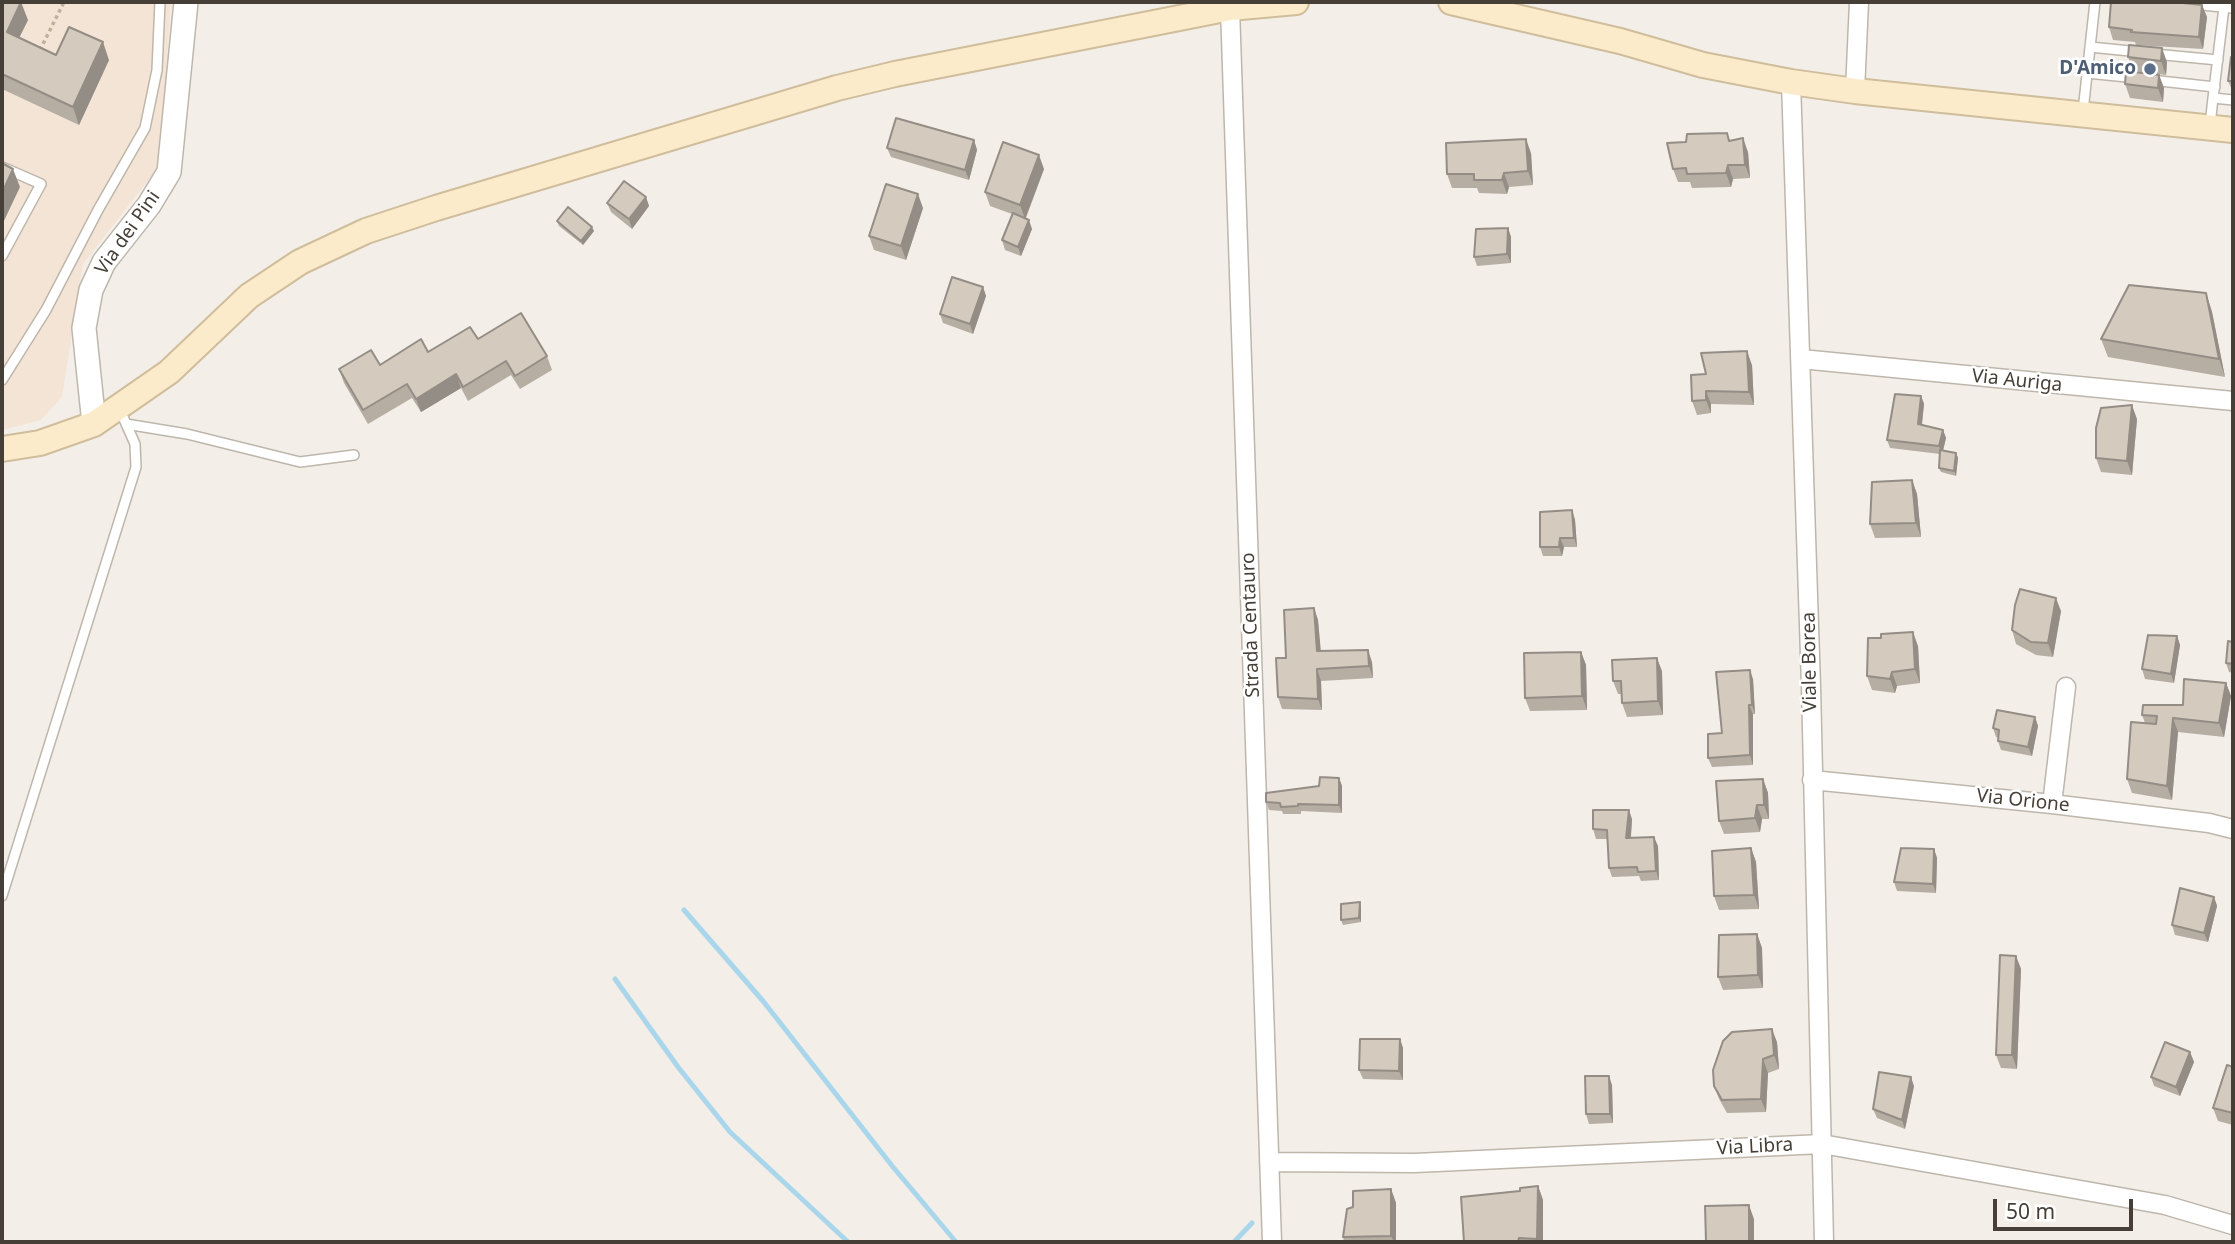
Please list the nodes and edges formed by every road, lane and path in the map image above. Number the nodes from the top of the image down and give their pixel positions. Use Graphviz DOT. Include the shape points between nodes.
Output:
graph roads {
  1 [pos="64,2"];
  2 [pos="160,2"];
  3 [pos="186,2"];
  4 [pos="1296,2"];
  5 [pos="1451,2"];
  6 [pos="1859,2"];
  7 [pos="2095,2"];
  8 [pos="2170,2"];
  9 [pos="2228,7"];
  10 [pos="1230,8"];
  11 [pos="2090,47"];
  12 [pos="36,60"];
  13 [pos="2218,60"];
  14 [pos="2087,72"];
  15 [pos="1791,82"];
  16 [pos="2215,87"];
  17 [pos="1855,91"];
  18 [pos="2213,98"];
  19 [pos="2233,100"];
  20 [pos="2082,114"];
  21 [pos="2221,128"];
  22 [pos="2,167"];
  23 [pos="2,256"];
  24 [pos="1801,359"];
  25 [pos="2,380"];
  26 [pos="2233,401"];
  27 [pos="122,416"];
  28 [pos="94,424"];
  29 [pos="2,449"];
  30 [pos="354,455"];
  31 [pos="2066,687"];
  32 [pos="1812,780"];
  33 [pos="2052,804"];
  34 [pos="2233,829"];
  35 [pos="2,896"];
  36 [pos="1822,1144"];
  37 [pos="1269,1162"];
  38 [pos="2233,1226"];
  39 [pos="1272,1242"];
  40 [pos="1824,1242"];
  1 -- 12 [label="path"];
  2 -- 25 [label="lane" via="157,70 145,128 46,310"];
  3 -- 28 [label="street, Via dei Pini" via="169,172 103,262 91,290 84,328"];
  4 -- 10 [label="main road"];
  5 -- 15 [label="main road" via="1703,65"];
  6 -- 17 [label="street"];
  7 -- 11 [label="lane"];
  8 -- 9 [label="lane"];
  9 -- 13 [label="lane"];
  10 -- 27 [label="main road" via="837,88 366,231 300,262 248,296"];
  10 -- 37 [label="street, Strada Centauro"];
  11 -- 13 [label="lane"];
  11 -- 14 [label="lane"];
  13 -- 16 [label="lane"];
  14 -- 16 [label="lane"];
  14 -- 20 [label="lane"];
  15 -- 17 [label="main road"];
  15 -- 24 [label="street, Viale Borea"];
  16 -- 18 [label="lane"];
  17 -- 20 [label="main road"];
  18 -- 19 [label="lane"];
  18 -- 21 [label="lane"];
  20 -- 21 [label="main road"];
  22 -- 23 [label="lane" via="41,184"];
  24 -- 26 [label="street, Via Auriga"];
  24 -- 32 [label="street, Viale Borea"];
  27 -- 28 [label="main road"];
  27 -- 30 [label="lane" via="300,462"];
  27 -- 35 [label="lane" via="135,444 136,467"];
  28 -- 29 [label="main road" via="40,443"];
  31 -- 33 [label="street"];
  32 -- 33 [label="street, Via Orione"];
  32 -- 36 [label="street, Viale Borea"];
  33 -- 34 [label="street, Via Orione"];
  36 -- 37 [label="street, Via Libra" via="1415,1163"];
  36 -- 38 [label="street, Via Libra" via="2165,1205"];
  36 -- 40 [label="street, Viale Borea"];
  37 -- 39 [label="street, Strada Centauro"];
}
